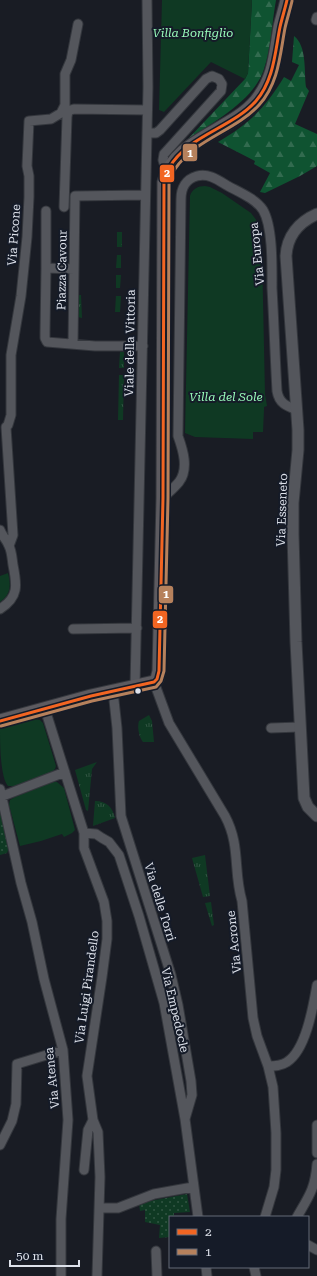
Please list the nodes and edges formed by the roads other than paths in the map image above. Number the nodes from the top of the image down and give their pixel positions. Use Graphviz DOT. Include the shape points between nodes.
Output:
graph roads {
  1 [pos="148,0"];
  2 [pos="287,0"];
  3 [pos="78,24"];
  4 [pos="147,110"];
  5 [pos="147,133"];
  6 [pos="167,172"];
  7 [pos="145,195"];
  8 [pos="64,207"];
  9 [pos="46,211"];
  10 [pos="317,214"];
  11 [pos="46,268"];
  12 [pos="74,269"];
  13 [pos="73,344"];
  14 [pos="142,346"];
  15 [pos="297,410"];
  16 [pos="3,425"];
  17 [pos="163,498"];
  18 [pos="0,530"];
  19 [pos="9,546"];
  20 [pos="0,609"];
  21 [pos="137,628"];
  22 [pos="73,629"];
  23 [pos="154,682"];
  24 [pos="135,687"];
  25 [pos="113,691"];
  26 [pos="45,709"];
  27 [pos="0,721"];
  28 [pos="300,727"];
  29 [pos="271,728"];
  30 [pos="65,772"];
  31 [pos="1,794"];
  32 [pos="317,816"];
  33 [pos="84,833"];
  34 [pos="317,985"];
  35 [pos="63,1050"];
  36 [pos="268,1066"];
  37 [pos="185,1119"];
  38 [pos="93,1120"];
  39 [pos="317,1125"];
  40 [pos="0,1145"];
  41 [pos="317,1153"];
  42 [pos="317,1164"];
  43 [pos="84,1170"];
  44 [pos="317,1171"];
  45 [pos="193,1187"];
  46 [pos="99,1208"];
  47 [pos="198,1216"];
  48 [pos="265,1216"];
  49 [pos="298,1216"];
  50 [pos="156,1251"];
  51 [pos="61,1276"];
  52 [pos="97,1276"];
  53 [pos="157,1276"];
  1 -- 4 [label="street, Viale della Vittoria"];
  2 -- 6 [label="main road" via="273,70 264,90 241,114 180,153"];
  3 -- 16 [label="street, Via Picone" via="71,60 65,74 65,105 61,113 51,119 29,121 27,237 11,355 11,415 8,425"];
  4 -- 5 [label="street, Viale della Vittoria"];
  4 -- 8 [label="street" via="74,109 68,112"];
  5 -- 6 [label="street" via="156,133 160,130 206,79 215,76 219,79 222,84 221,90 164,154"];
  5 -- 7 [label="street, Viale della Vittoria"];
  6 -- 17 [label="main road" via="164,182"];
  7 -- 12 [label="street, Piazza Cavour" via="75,196"];
  7 -- 14 [label="street, Viale della Vittoria"];
  9 -- 11 [label="street"];
  10 -- 15 [label="street, Via Esseneto" via="297,227 286,250"];
  11 -- 12 [label="street"];
  11 -- 13 [label="street" via="45,338 47,342"];
  12 -- 13 [label="street, Piazza Cavour"];
  13 -- 14 [label="street"];
  14 -- 21 [label="street, Viale della Vittoria"];
  15 -- 17 [label="street, Via Europa" via="282,403 277,391 271,248 263,210 256,202 213,177 195,177 184,186 181,199 178,436 184,467 179,482"];
  15 -- 28 [label="street, Via Esseneto" via="298,450 293,534"];
  16 -- 19 [label="street, Via Picone" via="13,535"];
  17 -- 23 [label="main road" via="159,671"];
  18 -- 19 [label="street"];
  19 -- 20 [label="street" via="16,588 12,599"];
  21 -- 22 [label="street"];
  21 -- 24 [label="street, Viale della Vittoria"];
  23 -- 24 [label="main road"];
  23 -- 36 [label="street, Via Acrone" via="169,724 225,816 233,834 253,1018"];
  24 -- 25 [label="main road"];
  25 -- 26 [label="main road"];
  25 -- 37 [label="street, Via delle Torri" via="121,816 178,1005 192,1095"];
  26 -- 27 [label="main road"];
  26 -- 30 [label="street, Via Luigi Pirandello"];
  28 -- 29 [label="street"];
  28 -- 32 [label="street, Via Esseneto" via="304,798 308,807"];
  30 -- 31 [label="street"];
  30 -- 33 [label="street, Via Luigi Pirandello"];
  31 -- 35 [label="street, Via Atenea"];
  33 -- 37 [label="street, Via Empedocle" via="96,834 109,842 119,855 164,1004"];
  33 -- 38 [label="street, Via Luigi Pirandello" via="84,848 104,902 108,929 87,1076"];
  34 -- 36 [label="street" via="306,1029 294,1056 283,1064"];
  35 -- 40 [label="street" via="17,1064 16,1104 12,1121"];
  35 -- 51 [label="street, Via Atenea" via="68,1120 61,1219"];
  36 -- 48 [label="street, Via Acrone" via="273,1087 276,1170"];
  37 -- 45 [label="street, Via Empedocle"];
  38 -- 43 [label="street" via="88,1130"];
  38 -- 46 [label="street, Via Luigi Pirandello" via="98,1132"];
  39 -- 41 [label="street"];
  42 -- 44 [label="street"];
  44 -- 49 [label="street" via="312,1192"];
  45 -- 46 [label="street" via="154,1194 118,1208"];
  45 -- 47 [label="street, Via Empedocle"];
  46 -- 52 [label="street, Via Luigi Pirandello"];
  50 -- 53 [label="street"];
}
